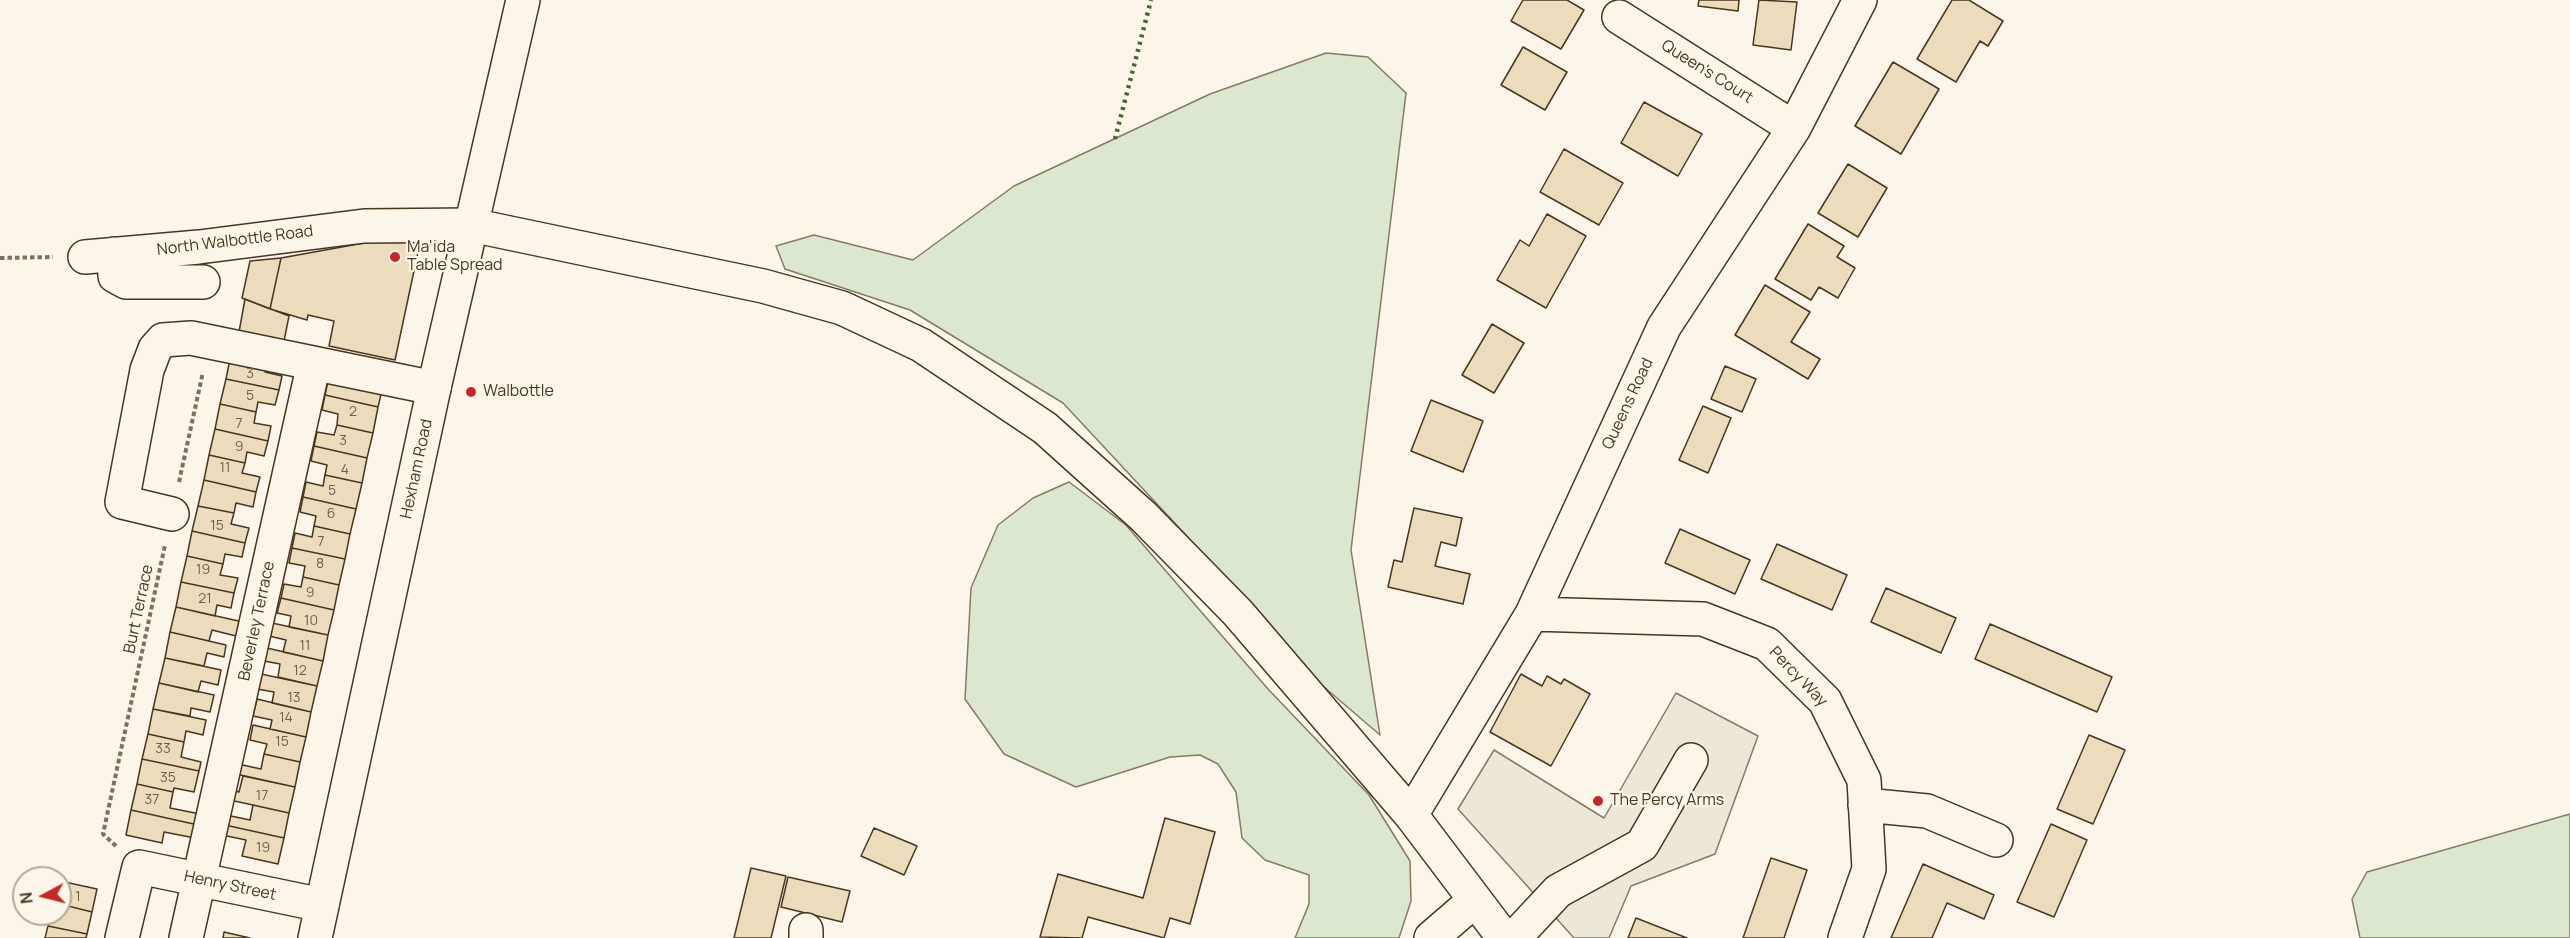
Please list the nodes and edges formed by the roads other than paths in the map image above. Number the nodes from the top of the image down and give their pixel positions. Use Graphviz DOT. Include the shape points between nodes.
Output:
graph roads {
  1 [pos="523,0"];
  2 [pos="1860,0"];
  3 [pos="1619,17"];
  4 [pos="1794,128"];
  5 [pos="471,225"];
  6 [pos="203,282"];
  7 [pos="314,363"];
  8 [pos="434,388"];
  9 [pos="172,514"];
  10 [pos="1532,614"];
  11 [pos="1691,760"];
  12 [pos="1865,805"];
  13 [pos="1411,815"];
  14 [pos="1996,840"];
  15 [pos="200,879"];
  16 [pos="1474,901"];
  17 [pos="322,905"];
  18 [pos="122,938"];
  19 [pos="186,938"];
  20 [pos="315,938"];
  21 [pos="1431,938"];
  22 [pos="1504,938"];
  23 [pos="1514,938"];
  24 [pos="1845,938"];
  1 -- 5 [label="street, Hexham Road"];
  2 -- 4 [label="street, Queens Road"];
  3 -- 4 [label="street, Queen's Court"];
  4 -- 10 [label="street, Queens Road" via="1664,327"];
  5 -- 6 [label="street, North Walbottle Road" via="364,226 100,256 115,276 126,282"];
  5 -- 8 [label="street, Hexham Road"];
  5 -- 13 [label="street, North Walbottle Road" via="763,286 842,308 921,345 1045,428 1144,517 1238,613"];
  7 -- 8 [label="street"];
  7 -- 9 [label="street" via="184,338 164,340 155,349 147,370 122,502"];
  7 -- 15 [label="street, Beverley Terrace"];
  8 -- 17 [label="street, Hexham Road"];
  10 -- 12 [label="street, Percy Way" via="1703,619 1767,644 1826,701 1864,780"];
  10 -- 13 [label="street, Queens Road"];
  11 -- 23 [label="street" via="1646,841 1558,891"];
  12 -- 14 [label="street" via="1927,811"];
  12 -- 24 [label="street, Percy Way" via="1869,869"];
  13 -- 16 [label="street, North Walbottle Road"];
  15 -- 17 [label="street, Henry Street"];
  15 -- 18 [label="street, Henry Street" via="139,867"];
  15 -- 19 [label="street, Beverley Terrace"];
  16 -- 21 [label="street"];
  16 -- 22 [label="street, North Walbottle Road"];
  17 -- 20 [label="street, Hexham Road"];
}
